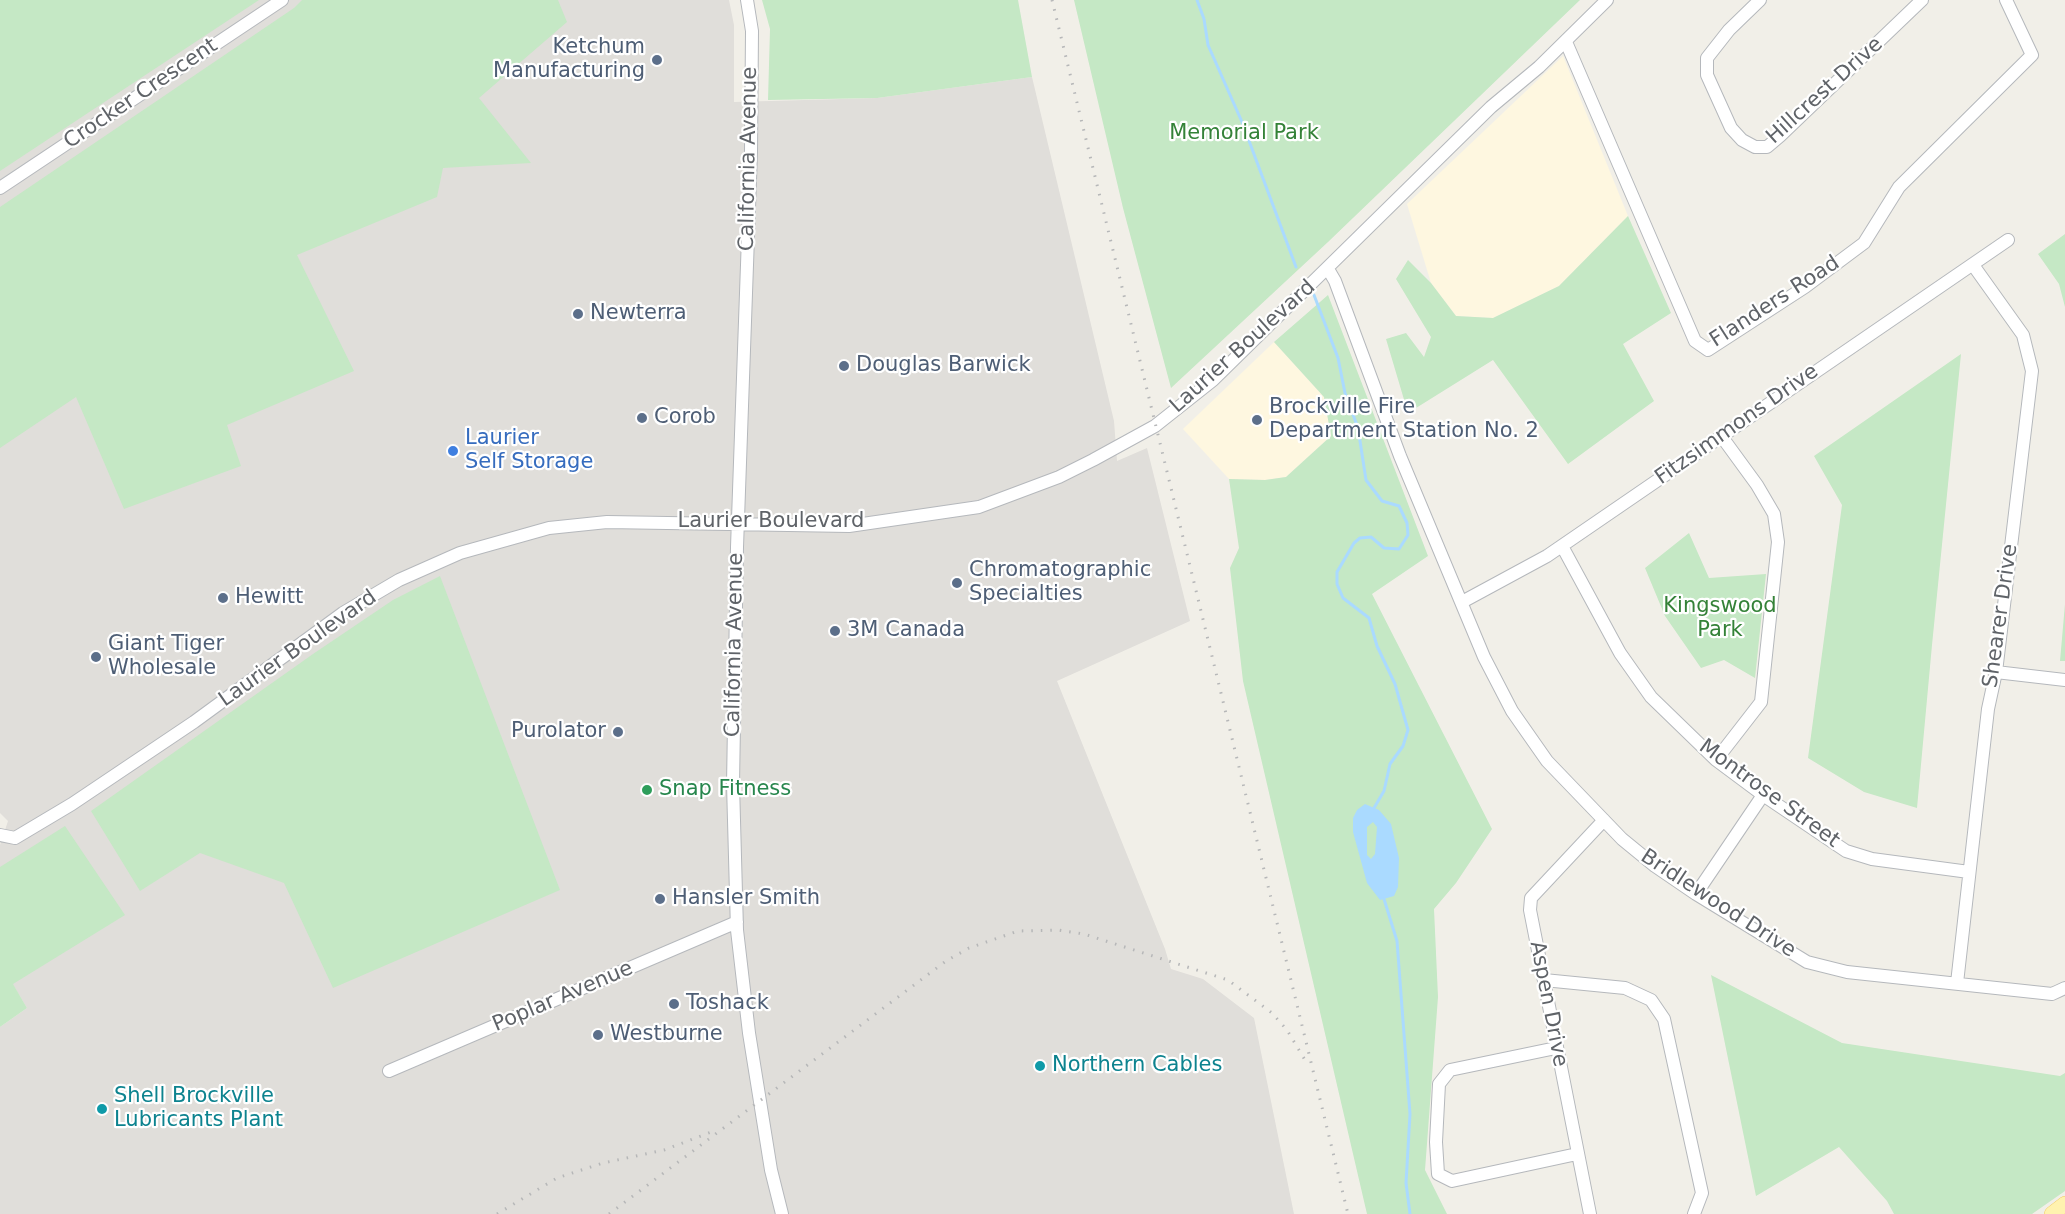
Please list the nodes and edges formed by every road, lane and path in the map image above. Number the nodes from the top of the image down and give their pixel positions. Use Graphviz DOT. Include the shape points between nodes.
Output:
graph roads {
  1 [pos="282,0"];
  2 [pos="747,0"];
  3 [pos="1607,0"];
  4 [pos="1760,0"];
  5 [pos="1922,0"];
  6 [pos="2006,0"];
  7 [pos="1566,42"];
  8 [pos="0,188"];
  9 [pos="2008,240"];
  10 [pos="1973,265"];
  11 [pos="1328,269"];
  12 [pos="1722,437"];
  13 [pos="738,523"];
  14 [pos="1562,546"];
  15 [pos="1462,602"];
  16 [pos="1996,672"];
  17 [pos="2065,680"];
  18 [pos="1716,760"];
  19 [pos="1763,795"];
  20 [pos="1604,820"];
  21 [pos="0,836"];
  22 [pos="1969,872"];
  23 [pos="1696,894"];
  24 [pos="737,922"];
  25 [pos="1544,980"];
  26 [pos="1957,983"];
  27 [pos="2065,988"];
  28 [pos="1556,1048"];
  29 [pos="389,1071"];
  30 [pos="1577,1154"];
  31 [pos="2065,1204"];
  32 [pos="782,1214"];
  33 [pos="1590,1214"];
  34 [pos="1694,1214"];
  35 [pos="2052,1214"];
  1 -- 8 [label="street, Crocker Crescent"];
  2 -- 13 [label="street, California Avenue" via="752,31 751,152"];
  3 -- 7 [label="street, Laurier Boulevard"];
  4 -- 5 [label="street, Hillcrest Drive" via="1707,58 1707,75 1731,128 1755,147 1767,147 1780,136"];
  6 -- 7 [label="street, Flanders Road" via="2032,55 1899,187 1864,243 1708,350 1695,341"];
  7 -- 11 [label="street, Laurier Boulevard" via="1491,107"];
  9 -- 10 [label="street, Fitzsimmons Drive"];
  10 -- 12 [label="street, Fitzsimmons Drive"];
  10 -- 16 [label="street, Shearer Drive" via="2023,335 2032,371"];
  11 -- 13 [label="street, Laurier Boulevard" via="1213,380 1155,426 1059,477 979,507 849,526"];
  11 -- 15 [label="street, Bridlewood Drive" via="1400,456"];
  12 -- 14 [label="street, Fitzsimmons Drive"];
  12 -- 18 [label="street" via="1774,514 1778,542 1761,702"];
  13 -- 21 [label="street, Laurier Boulevard" via="570,524 460,553 399,580 343,613 194,722 72,804 15,838"];
  13 -- 24 [label="street, California Avenue" via="732,784"];
  14 -- 15 [label="street, Fitzsimmons Drive"];
  14 -- 18 [label="street, Montrose Street" via="1620,653 1651,697"];
  15 -- 20 [label="street, Bridlewood Drive" via="1512,711 1547,761"];
  16 -- 17 [label="street"];
  16 -- 22 [label="street, Shearer Drive"];
  18 -- 19 [label="street, Montrose Street"];
  19 -- 22 [label="street, Montrose Street" via="1846,851 1872,859"];
  19 -- 23 [label="street"];
  20 -- 23 [label="street, Bridlewood Drive" via="1655,866"];
  20 -- 25 [label="street, Aspen Drive" via="1531,898 1530,917"];
  22 -- 26 [label="street, Shearer Drive"];
  23 -- 26 [label="street, Bridlewood Drive" via="1807,962 1847,972"];
  24 -- 29 [label="street, Poplar Avenue"];
  24 -- 32 [label="street, California Avenue" via="749,1033"];
  25 -- 28 [label="street, Aspen Drive"];
  25 -- 34 [label="street" via="1625,988 1652,1000 1664,1018 1702,1193"];
  26 -- 27 [label="street, Bridlewood Drive" via="2052,994"];
  28 -- 30 [label="street, Aspen Drive"];
  28 -- 30 [label="street" via="1450,1070 1440,1084 1438,1173 1452,1181"];
  30 -- 33 [label="street, Aspen Drive"];
  31 -- 35 [label="main road"];
}
